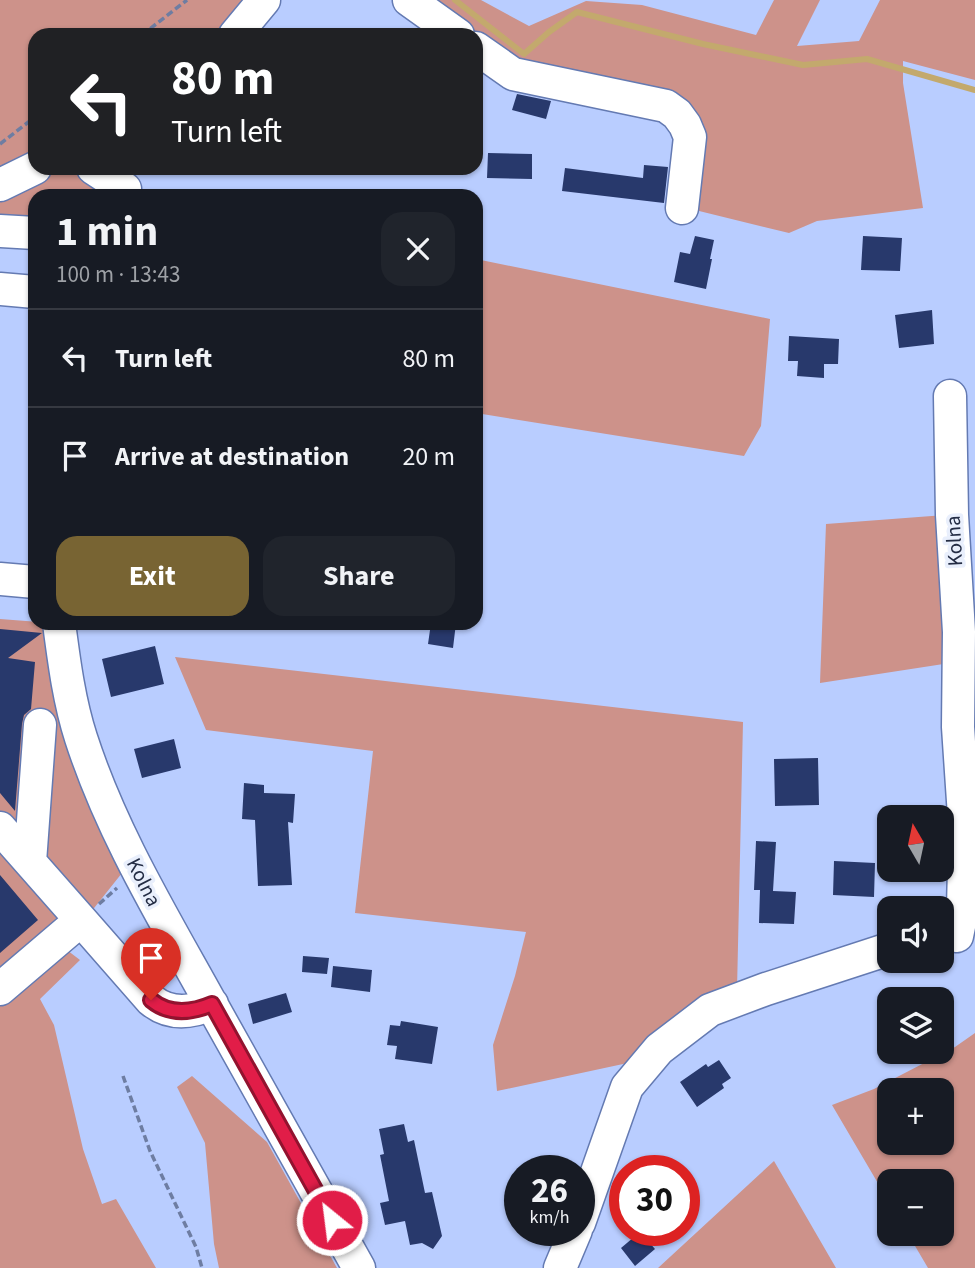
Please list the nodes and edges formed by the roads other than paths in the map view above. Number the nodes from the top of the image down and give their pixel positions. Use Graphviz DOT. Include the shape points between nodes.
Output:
graph roads {
  1 [pos="264,0"];
  2 [pos="409,0"];
  3 [pos="241,28"];
  4 [pos="448,28"];
  5 [pos="483,53"];
  6 [pos="28,171"];
  7 [pos="109,175"];
  8 [pos="129,184"];
  9 [pos="0,185"];
  10 [pos="682,208"];
  11 [pos="0,231"];
  12 [pos="28,233"];
  13 [pos="0,289"];
  14 [pos="28,291"];
  15 [pos="950,396"];
  16 [pos="0,579"];
  17 [pos="28,581"];
  18 [pos="60,630"];
  19 [pos="40,725"];
  20 [pos="0,828"];
  21 [pos="30,862"];
  22 [pos="81,919"];
  23 [pos="958,936"];
  24 [pos="877,953"];
  25 [pos="0,989"];
  26 [pos="212,1004"];
  27 [pos="595,1181"];
  28 [pos="569,1246"];
  29 [pos="359,1268"];
  30 [pos="560,1268"];
  1 -- 3 [label="street"];
  2 -- 4 [label="street"];
  5 -- 10 [label="street" via="513,74 666,106 677,114 690,137"];
  6 -- 9 [label="street"];
  7 -- 8 [label="street"];
  11 -- 12 [label="street"];
  13 -- 14 [label="street"];
  15 -- 23 [label="street, Kolna" via="965,831"];
  16 -- 17 [label="street"];
  18 -- 26 [label="street, Kolna" via="80,736 107,805 137,871"];
  19 -- 21 [label="street"];
  20 -- 21 [label="street"];
  21 -- 22 [label="street"];
  22 -- 25 [label="street"];
  22 -- 26 [label="street" via="157,1005 181,1012"];
  24 -- 27 [label="street" via="710,1010 659,1049 627,1087"];
  26 -- 29 [label="street, Kolna"];
  28 -- 30 [label="street"];
}
